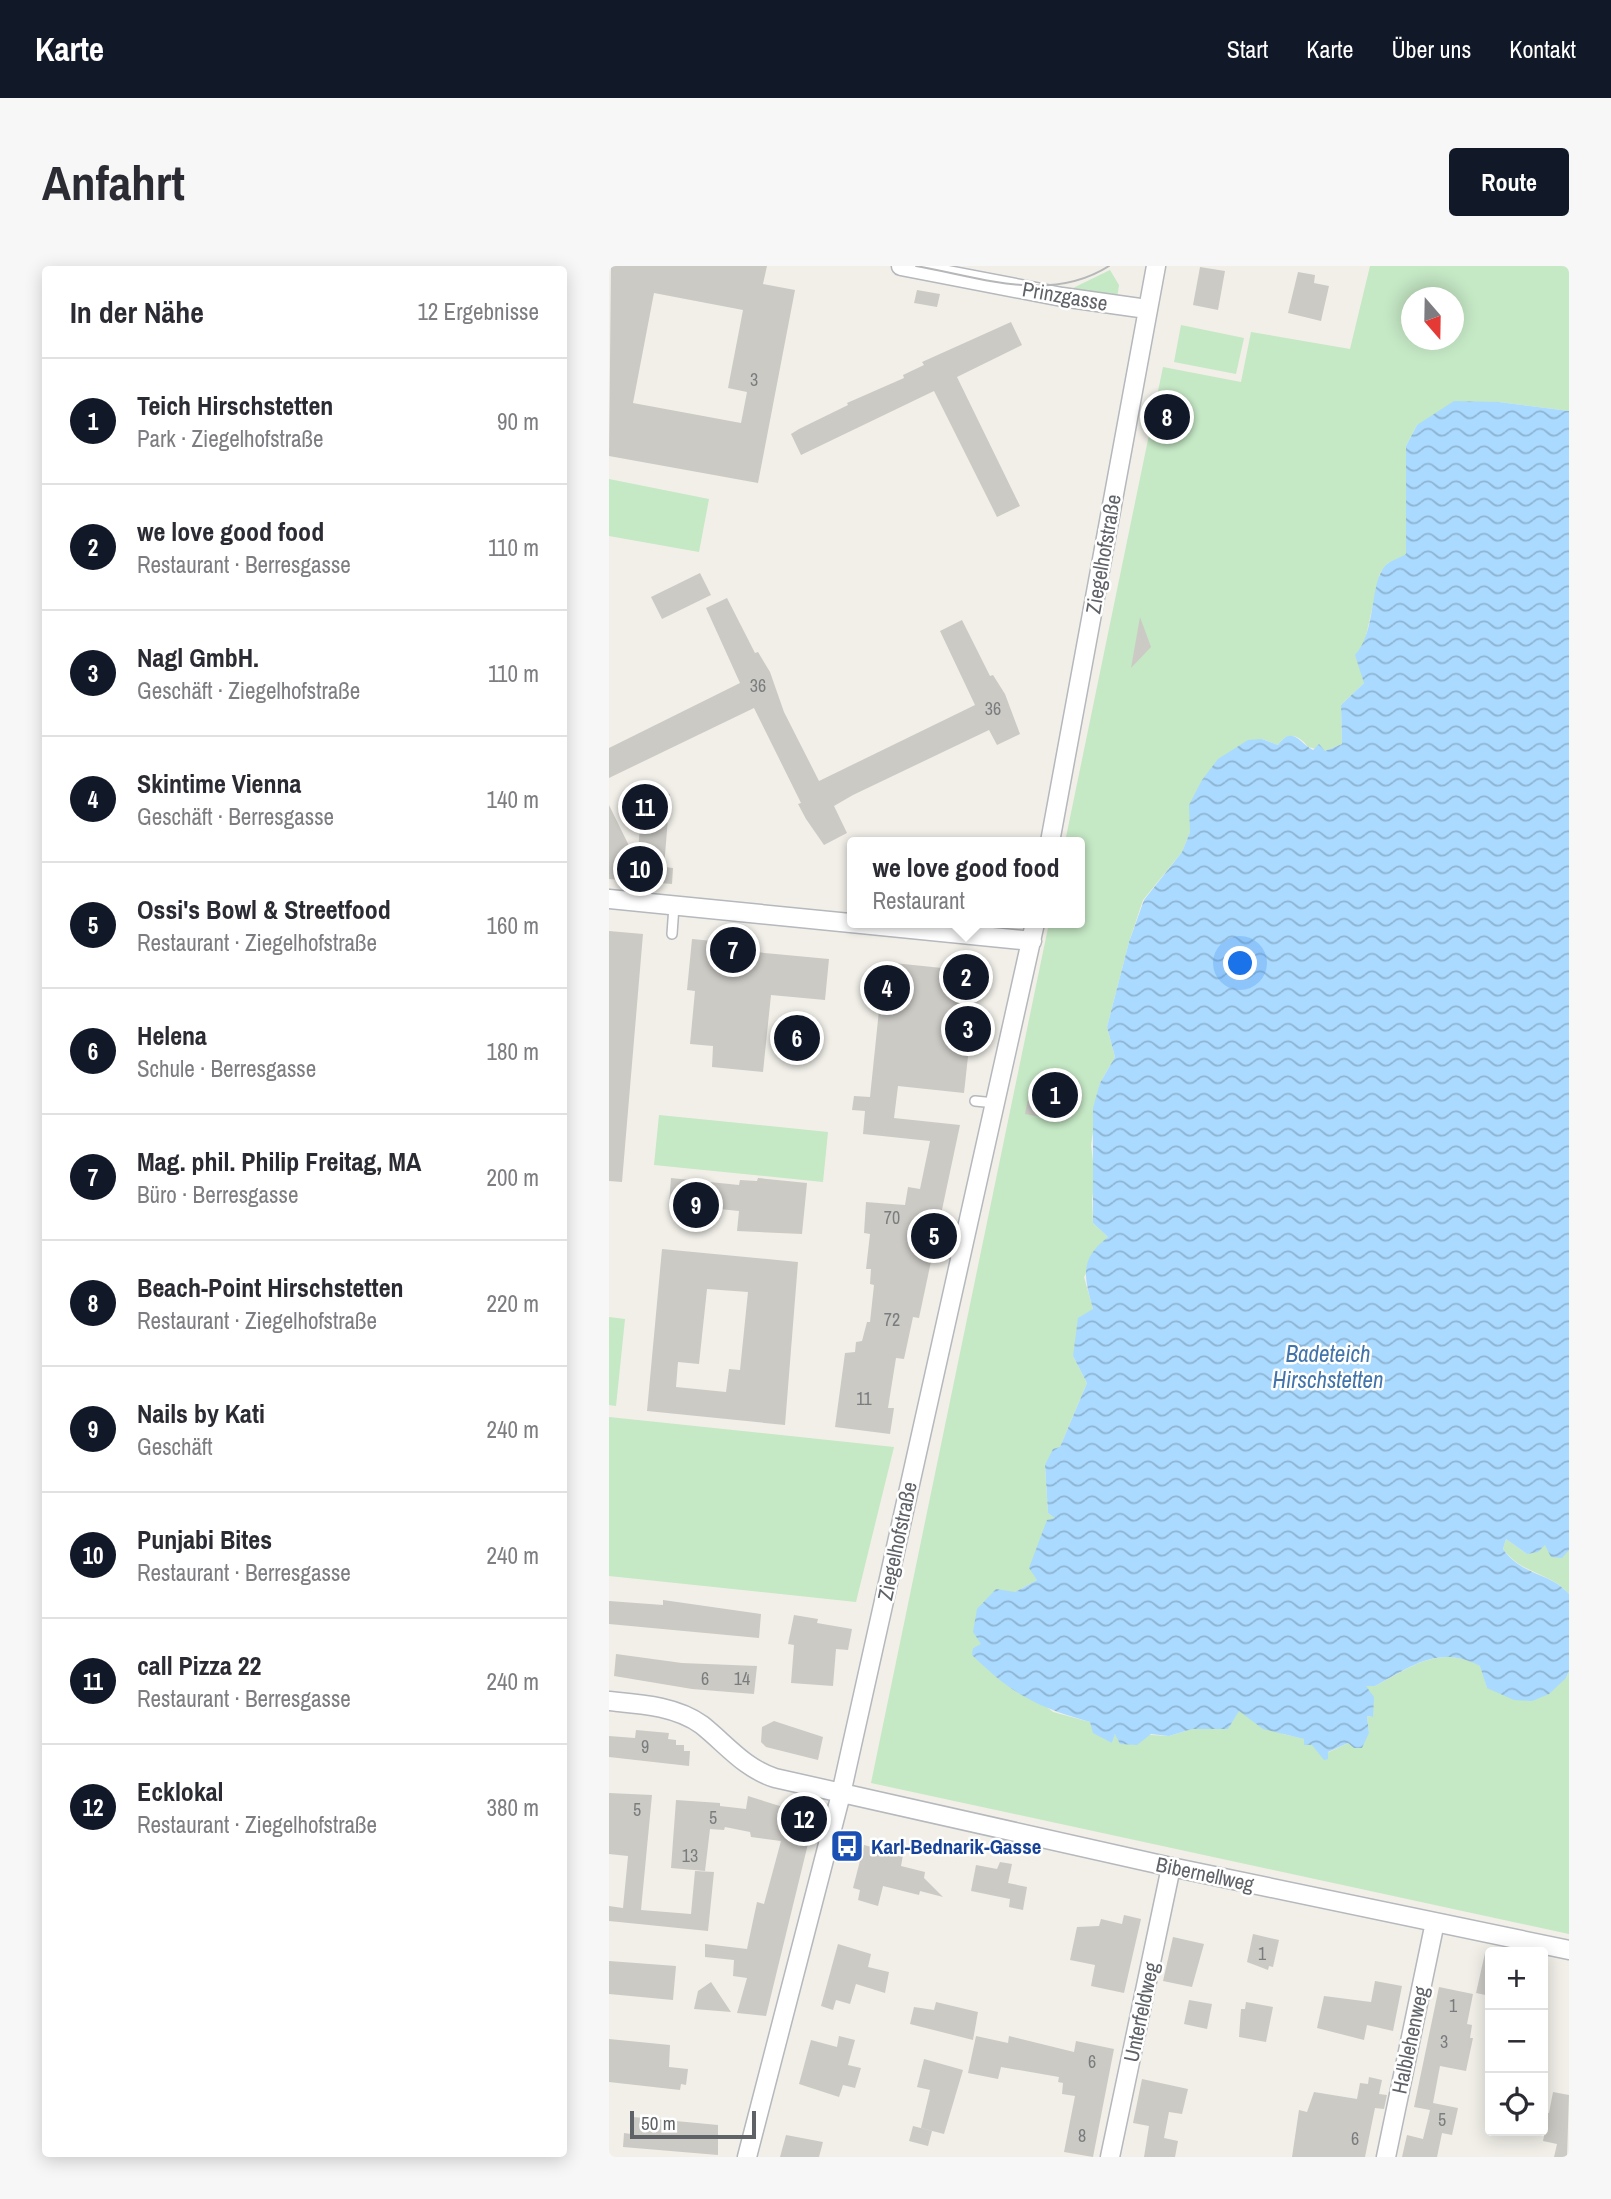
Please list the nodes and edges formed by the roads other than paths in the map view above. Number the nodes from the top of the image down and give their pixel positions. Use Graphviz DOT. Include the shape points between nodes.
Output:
graph roads {
  1 [pos="901,266"];
  2 [pos="1156,266"];
  3 [pos="1147,309"];
  4 [pos="1051,837"];
  5 [pos="609,900"];
  6 [pos="674,906"];
  7 [pos="847,923"];
  8 [pos="899,928"];
  9 [pos="1034,928"];
  10 [pos="672,934"];
  11 [pos="1032,941"];
  12 [pos="975,1101"];
  13 [pos="995,1103"];
  14 [pos="609,1701"];
  15 [pos="841,1794"];
  16 [pos="1171,1867"];
  17 [pos="1435,1923"];
  18 [pos="1569,1950"];
  19 [pos="747,2157"];
  20 [pos="1110,2157"];
  21 [pos="1385,2157"];
  1 -- 3 [label="street, Prinzgasse"];
  2 -- 3 [label="street, Ziegelhofstraße"];
  3 -- 4 [label="street, Ziegelhofstraße"];
  5 -- 6 [label="street"];
  6 -- 7 [label="street"];
  6 -- 10 [label="lane"];
  8 -- 11 [label="street"];
  9 -- 11 [label="street, Ziegelhofstraße"];
  11 -- 13 [label="street, Ziegelhofstraße"];
  12 -- 13 [label="lane"];
  13 -- 15 [label="street, Ziegelhofstraße" via="952,1253"];
  14 -- 15 [label="street" via="651,1705 681,1714 758,1773"];
  15 -- 16 [label="street, Bibernellweg"];
  15 -- 19 [label="street, Ziegelhofstraße"];
  16 -- 17 [label="street, Bibernellweg"];
  16 -- 20 [label="street, Unterfeldweg"];
  17 -- 18 [label="street, Bibernellweg"];
  17 -- 21 [label="street, Halblehenweg"];
}
